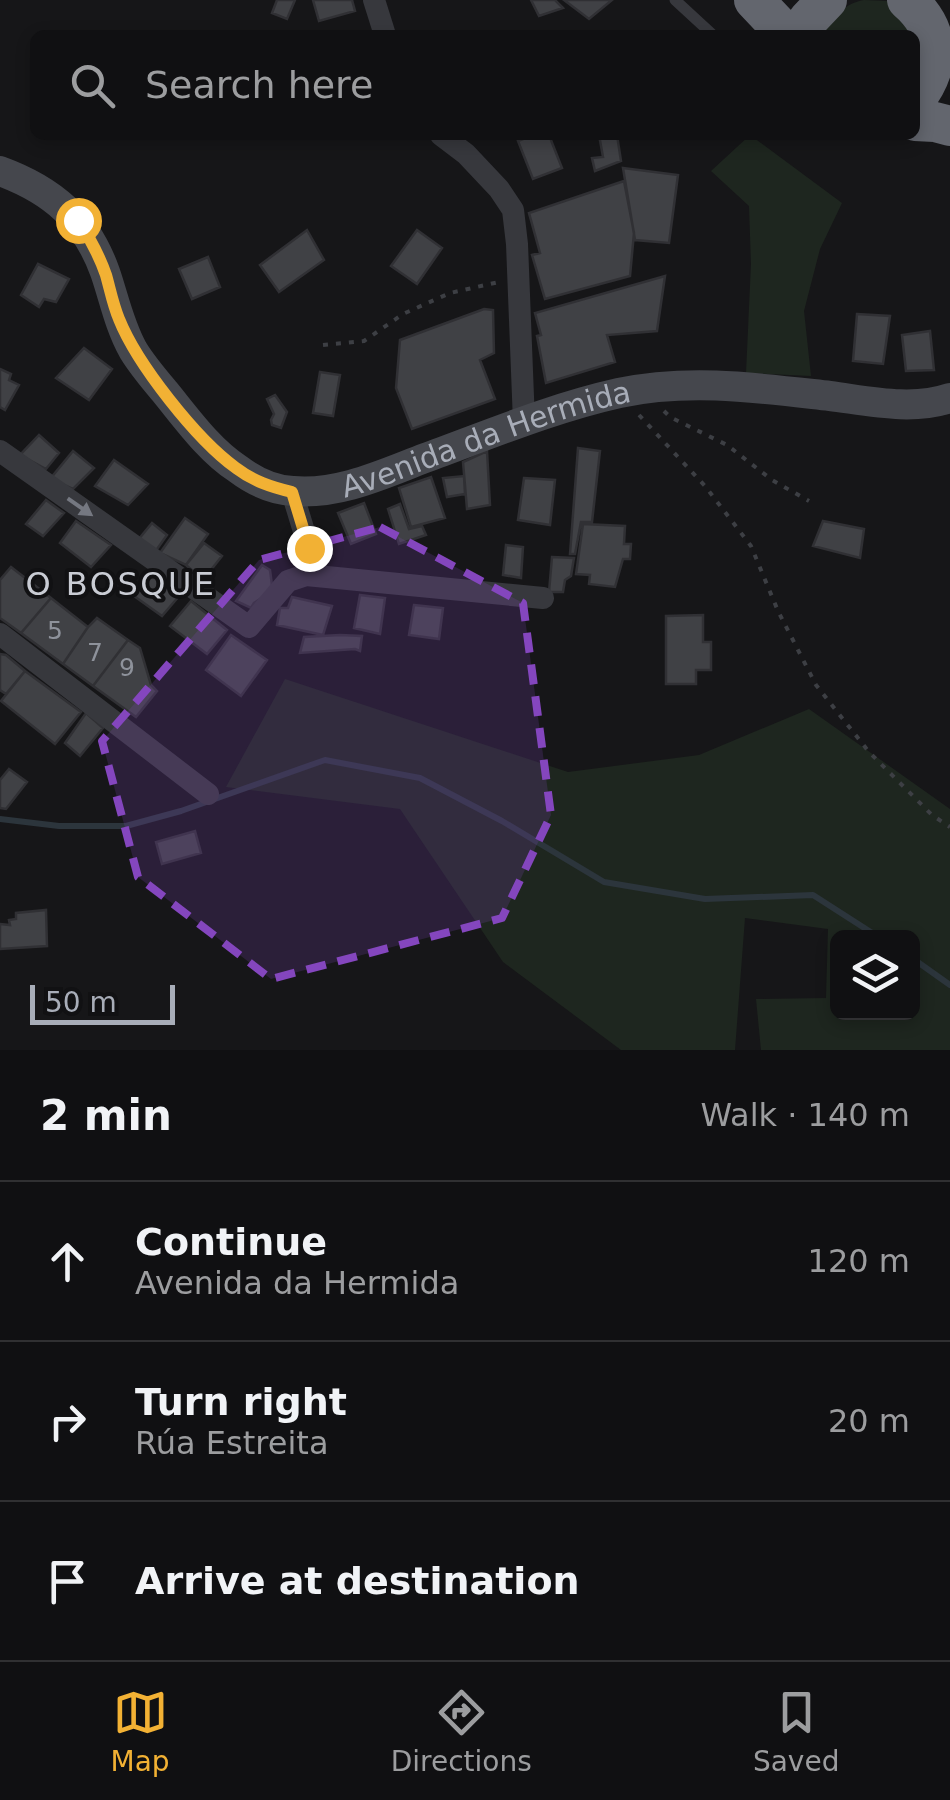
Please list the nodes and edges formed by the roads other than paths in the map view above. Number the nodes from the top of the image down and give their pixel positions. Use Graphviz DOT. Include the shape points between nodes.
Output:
graph roads {
  1 [pos="374,0"];
  2 [pos="675,0"];
  3 [pos="754,0"];
  4 [pos="826,0"];
  5 [pos="908,0"];
  6 [pos="383,30"];
  7 [pos="708,30"];
  8 [pos="782,30"];
  9 [pos="804,30"];
  10 [pos="936,75"];
  11 [pos="920,120"];
  12 [pos="950,126"];
  13 [pos="448,140"];
  14 [pos="0,171"];
  15 [pos="950,398"];
  16 [pos="524,422"];
  17 [pos="0,451"];
  18 [pos="292,492"];
  19 [pos="306,575"];
  20 [pos="543,598"];
  21 [pos="0,634"];
  22 [pos="208,794"];
  1 -- 6 [label="street"];
  2 -- 7 [label="lane"];
  3 -- 8 [label="highway"];
  4 -- 9 [label="highway"];
  5 -- 10 [label="highway" via="928,25"];
  11 -- 12 [label="highway"];
  13 -- 16 [label="street" via="500,189 512,210"];
  14 -- 18 [label="street, Avenida da Hermida" via="53,196 78,220 94,244 134,351 196,432 235,468"];
  15 -- 16 [label="street, Avenida da Hermida" via="901,405 726,384 668,385"];
  16 -- 18 [label="street, Avenida da Hermida" via="360,482"];
  17 -- 19 [label="street, one-way" via="249,627 288,581"];
  18 -- 19 [label="street" via="309,548"];
  19 -- 20 [label="street"];
  21 -- 22 [label="street"];
}
